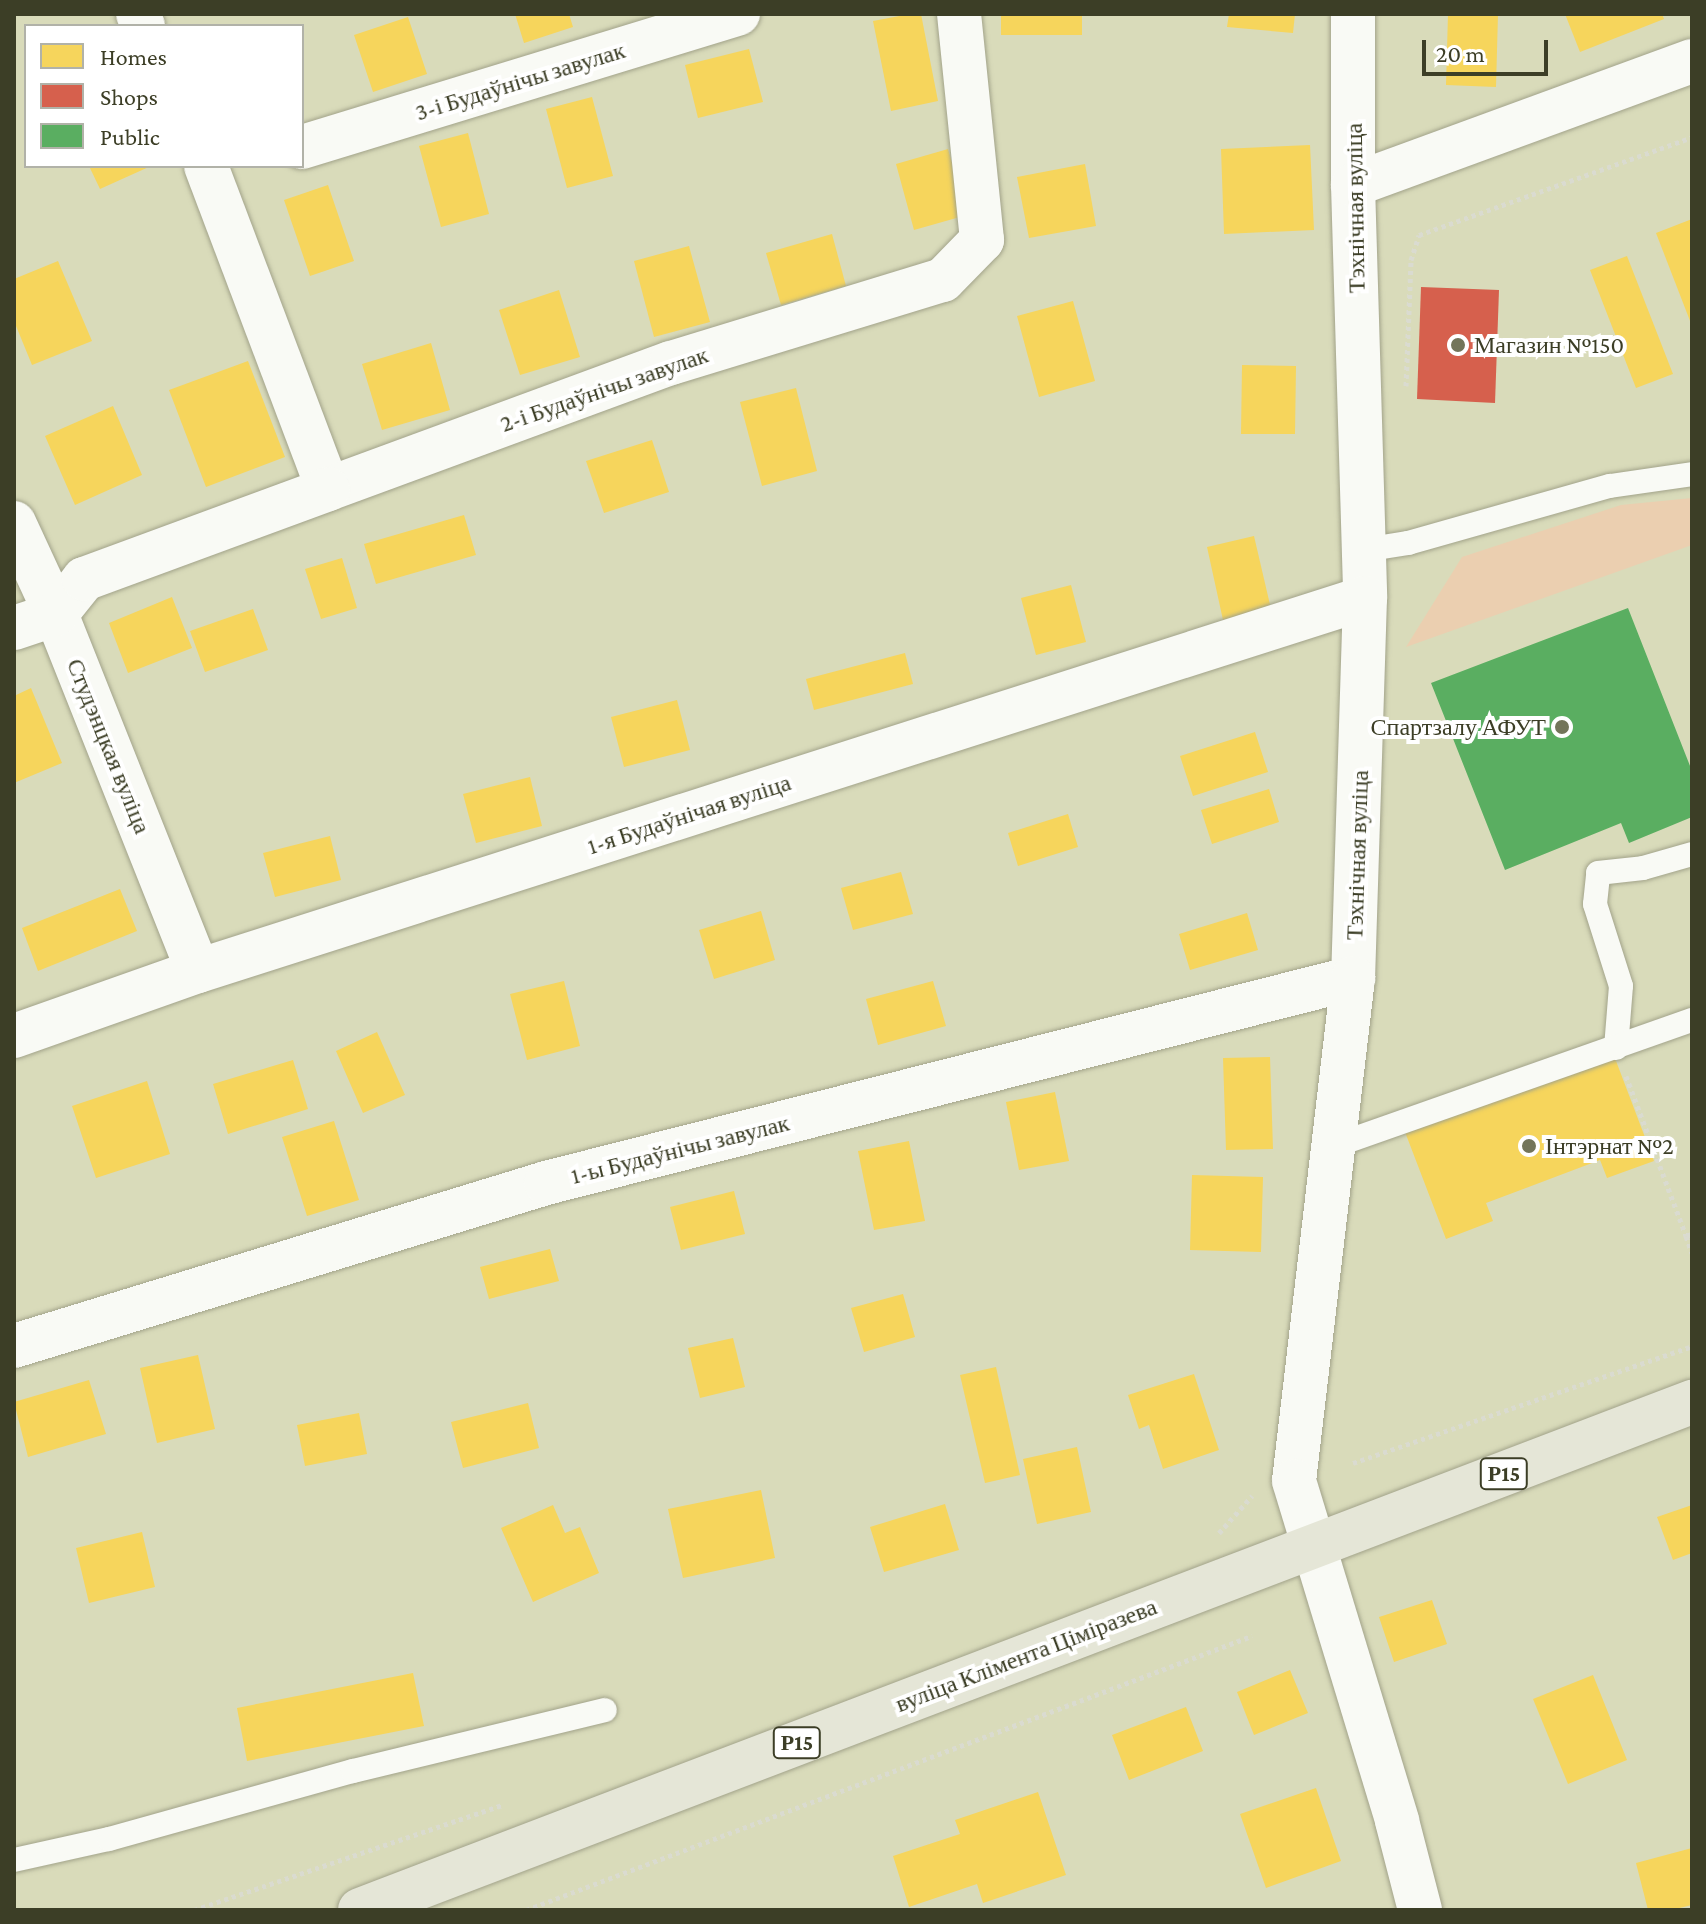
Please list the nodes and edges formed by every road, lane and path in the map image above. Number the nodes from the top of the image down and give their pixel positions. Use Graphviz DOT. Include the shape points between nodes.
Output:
graph roads {
  1 [pos="738,14"];
  2 [pos="959,14"];
  3 [pos="1353,14"];
  4 [pos="1692,61"];
  5 [pos="1692,137"];
  6 [pos="304,146"];
  7 [pos="219,169"];
  8 [pos="1353,185"];
  9 [pos="1406,395"];
  10 [pos="1692,474"];
  11 [pos="328,489"];
  12 [pos="14,523"];
  13 [pos="1364,550"];
  14 [pos="1365,598"];
  15 [pos="56,614"];
  16 [pos="14,628"];
  17 [pos="1692,854"];
  18 [pos="198,971"];
  19 [pos="1353,978"];
  20 [pos="1692,1020"];
  21 [pos="14,1036"];
  22 [pos="1616,1048"];
  23 [pos="1331,1147"];
  24 [pos="1689,1235"];
  25 [pos="1692,1253"];
  26 [pos="14,1346"];
  27 [pos="1692,1346"];
  28 [pos="1692,1402"];
  29 [pos="1353,1463"];
  30 [pos="1316,1546"];
  31 [pos="1252,1636"];
  32 [pos="605,1710"];
  33 [pos="14,1860"];
  34 [pos="360,1910"];
  35 [pos="526,1910"];
  36 [pos="1420,1910"];
  1 -- 6 [label="street, 3-і Будаўнічы завулак"];
  2 -- 11 [label="street, 2-і Будаўнічы завулак" via="982,240 943,280 671,363"];
  3 -- 8 [label="street, Тэхнічная вуліца"];
  4 -- 8 [label="street"];
  5 -- 9 [label="path" via="1419,235 1411,260"];
  7 -- 11 [label="street"];
  8 -- 13 [label="street, Тэхнічная вуліца"];
  10 -- 13 [label="lane" via="1610,486"];
  11 -- 15 [label="street" via="84,579"];
  12 -- 15 [label="street, Студэнцкая вуліца"];
  13 -- 14 [label="street, Тэхнічная вуліца"];
  14 -- 18 [label="street, 1-я Будаўнічая вуліца"];
  14 -- 19 [label="street, Тэхнічная вуліца"];
  15 -- 16 [label="street"];
  15 -- 18 [label="street, Студэнцкая вуліца"];
  17 -- 22 [label="lane" via="1643,868 1598,873 1595,904 1621,986"];
  18 -- 21 [label="street, 1-я Будаўнічая вуліца"];
  19 -- 23 [label="street, Тэхнічная вуліца"];
  19 -- 26 [label="street, 1-ы Будаўнічы завулак" via="546,1183"];
  20 -- 22 [label="lane"];
  22 -- 23 [label="lane"];
  22 -- 24 [label="path"];
  23 -- 30 [label="street, Тэхнічная вуліца" via="1294,1481"];
  24 -- 25 [label="path"];
  27 -- 29 [label="path"];
  28 -- 30 [label="main road, вуліца Клімента Ціміразева / Р15"];
  30 -- 34 [label="main road, вуліца Клімента Ціміразева / Р15"];
  30 -- 36 [label="street, Тэхнічная вуліца"];
  31 -- 35 [label="path"];
  32 -- 33 [label="lane"];
}
